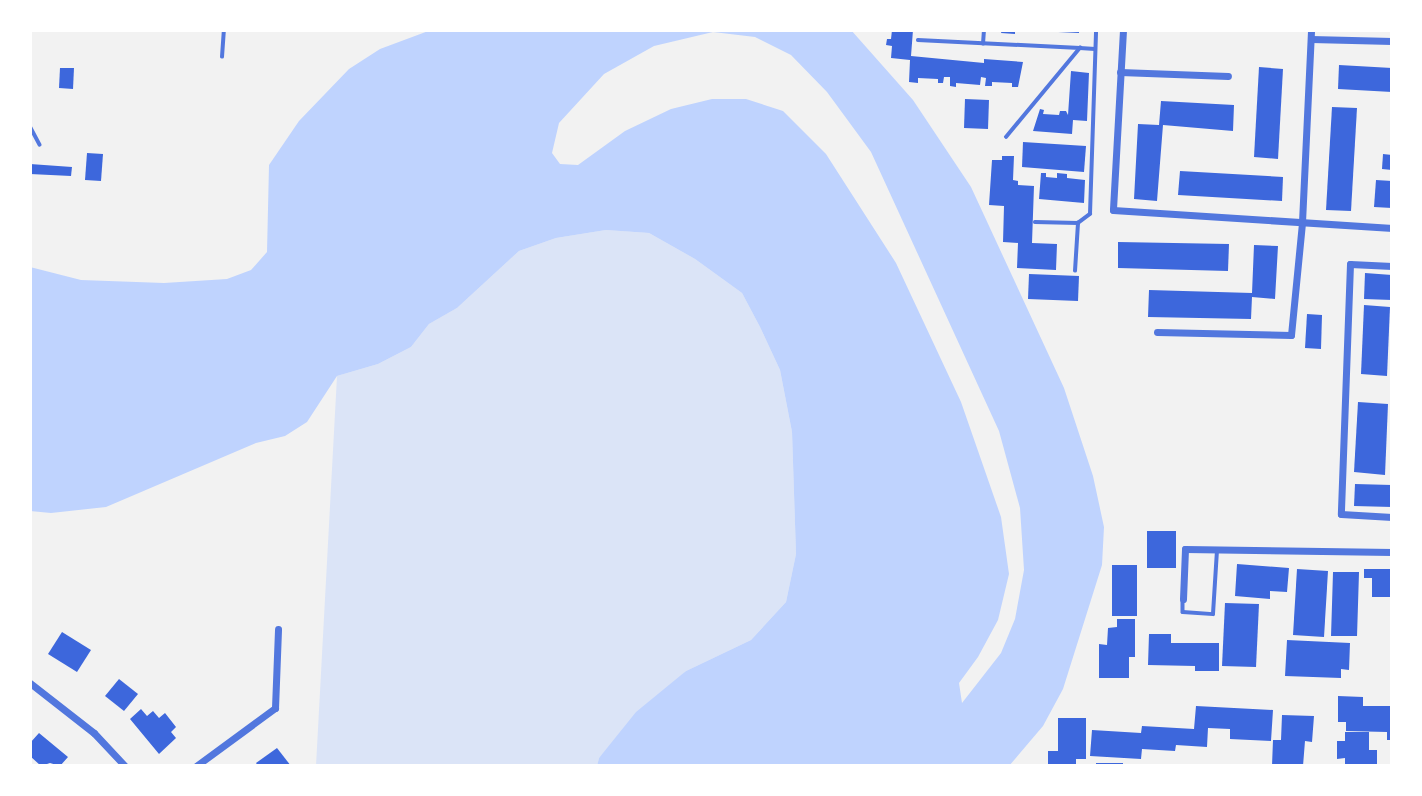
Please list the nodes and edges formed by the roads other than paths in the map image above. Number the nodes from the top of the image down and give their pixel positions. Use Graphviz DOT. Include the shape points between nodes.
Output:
graph roads {
  1 [pos="224,30"];
  2 [pos="984,30"];
  3 [pos="1096,30"];
  4 [pos="1123,30"];
  5 [pos="1311,30"];
  6 [pos="1311,39"];
  7 [pos="918,40"];
  8 [pos="1392,41"];
  9 [pos="983,44"];
  10 [pos="1080,48"];
  11 [pos="1095,49"];
  12 [pos="222,57"];
  13 [pos="1120,72"];
  14 [pos="1228,76"];
  15 [pos="30,126"];
  16 [pos="1006,136"];
  17 [pos="40,145"];
  18 [pos="1035,222"];
  19 [pos="1302,222"];
  20 [pos="1078,223"];
  21 [pos="1392,228"];
  22 [pos="1392,265"];
  23 [pos="1075,271"];
  24 [pos="1157,332"];
  25 [pos="1392,517"];
  26 [pos="1217,549"];
  27 [pos="1392,552"];
  28 [pos="1183,599"];
  29 [pos="278,629"];
  30 [pos="30,683"];
  31 [pos="125,766"];
  32 [pos="196,766"];
  1 -- 12 [label="lane"];
  2 -- 9 [label="lane"];
  3 -- 11 [label="lane"];
  4 -- 13 [label="street"];
  5 -- 6 [label="street"];
  6 -- 8 [label="street"];
  6 -- 19 [label="street"];
  7 -- 9 [label="lane"];
  9 -- 10 [label="lane"];
  10 -- 11 [label="lane"];
  10 -- 16 [label="lane"];
  11 -- 20 [label="lane" via="1090,214"];
  13 -- 14 [label="street"];
  13 -- 19 [label="street" via="1113,210"];
  15 -- 17 [label="lane"];
  18 -- 20 [label="lane"];
  19 -- 21 [label="street"];
  19 -- 24 [label="street" via="1292,335"];
  20 -- 23 [label="lane"];
  22 -- 25 [label="street" via="1350,264 1341,514"];
  26 -- 27 [label="street"];
  26 -- 28 [label="street" via="1185,549"];
  26 -- 28 [label="lane" via="1213,614 1182,612"];
  29 -- 32 [label="street" via="275,708"];
  30 -- 31 [label="street" via="94,733"];
}
